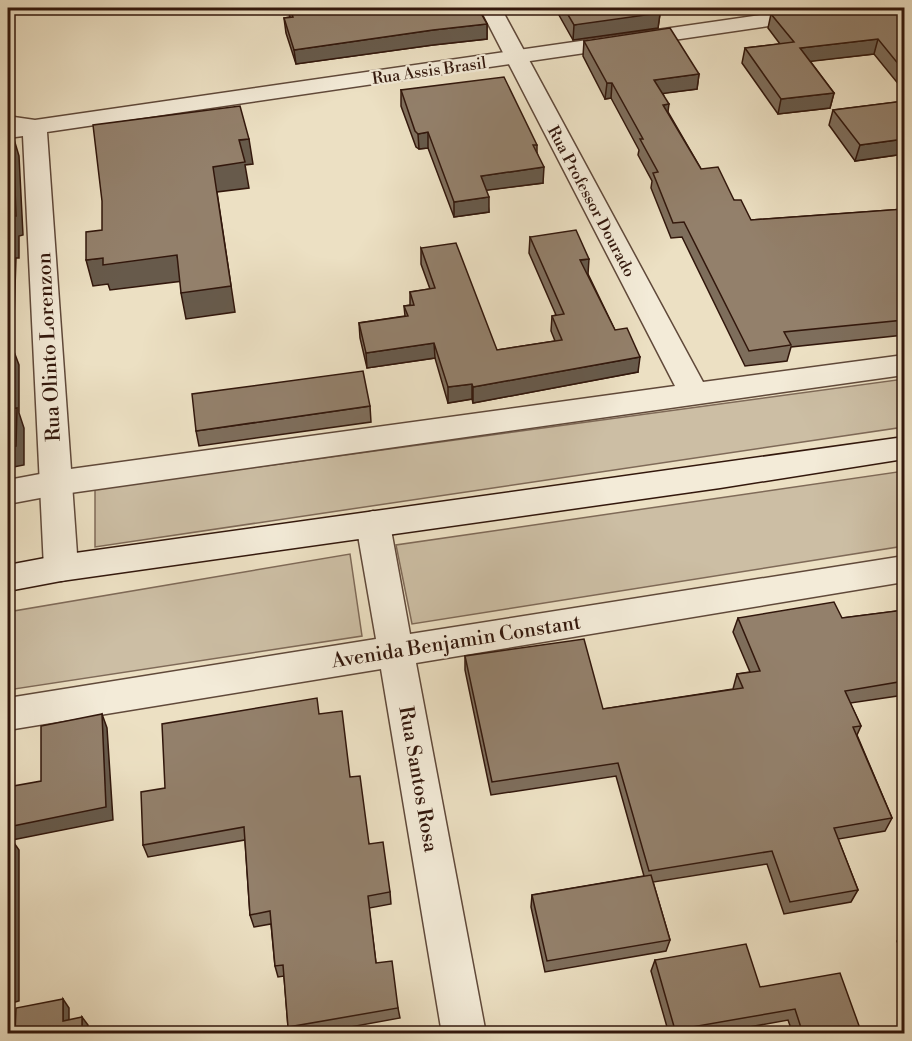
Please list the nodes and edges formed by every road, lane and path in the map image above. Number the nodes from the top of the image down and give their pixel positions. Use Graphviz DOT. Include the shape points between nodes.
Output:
graph roads {
  1 [pos="490,8"];
  2 [pos="850,8"];
  3 [pos="516,57"];
  4 [pos="17,127"];
  5 [pos="904,365"];
  6 [pos="694,394"];
  7 [pos="904,448"];
  8 [pos="56,483"];
  9 [pos="8,492"];
  10 [pos="374,524"];
  11 [pos="61,568"];
  12 [pos="904,569"];
  13 [pos="8,578"];
  14 [pos="396,650"];
  15 [pos="8,714"];
  16 [pos="464,1034"];
  1 -- 3 [label="street, Rua Professor Dourado"];
  2 -- 3 [label="street, Rua Assis Brasil"];
  3 -- 4 [label="street, Rua Assis Brasil"];
  3 -- 6 [label="street, Rua Professor Dourado"];
  4 -- 8 [label="street, Rua Olinto Lorenzon"];
  5 -- 6 [label="street"];
  6 -- 8 [label="street"];
  7 -- 10 [label="street"];
  8 -- 9 [label="street"];
  8 -- 11 [label="street, Rua Olinto Lorenzon"];
  10 -- 11 [label="street"];
  10 -- 14 [label="street, Rua Santos Rosa"];
  11 -- 13 [label="street"];
  12 -- 14 [label="street, Avenida Benjamin Constant"];
  14 -- 15 [label="street, Avenida Benjamin Constant"];
  14 -- 16 [label="street, Rua Santos Rosa"];
}
